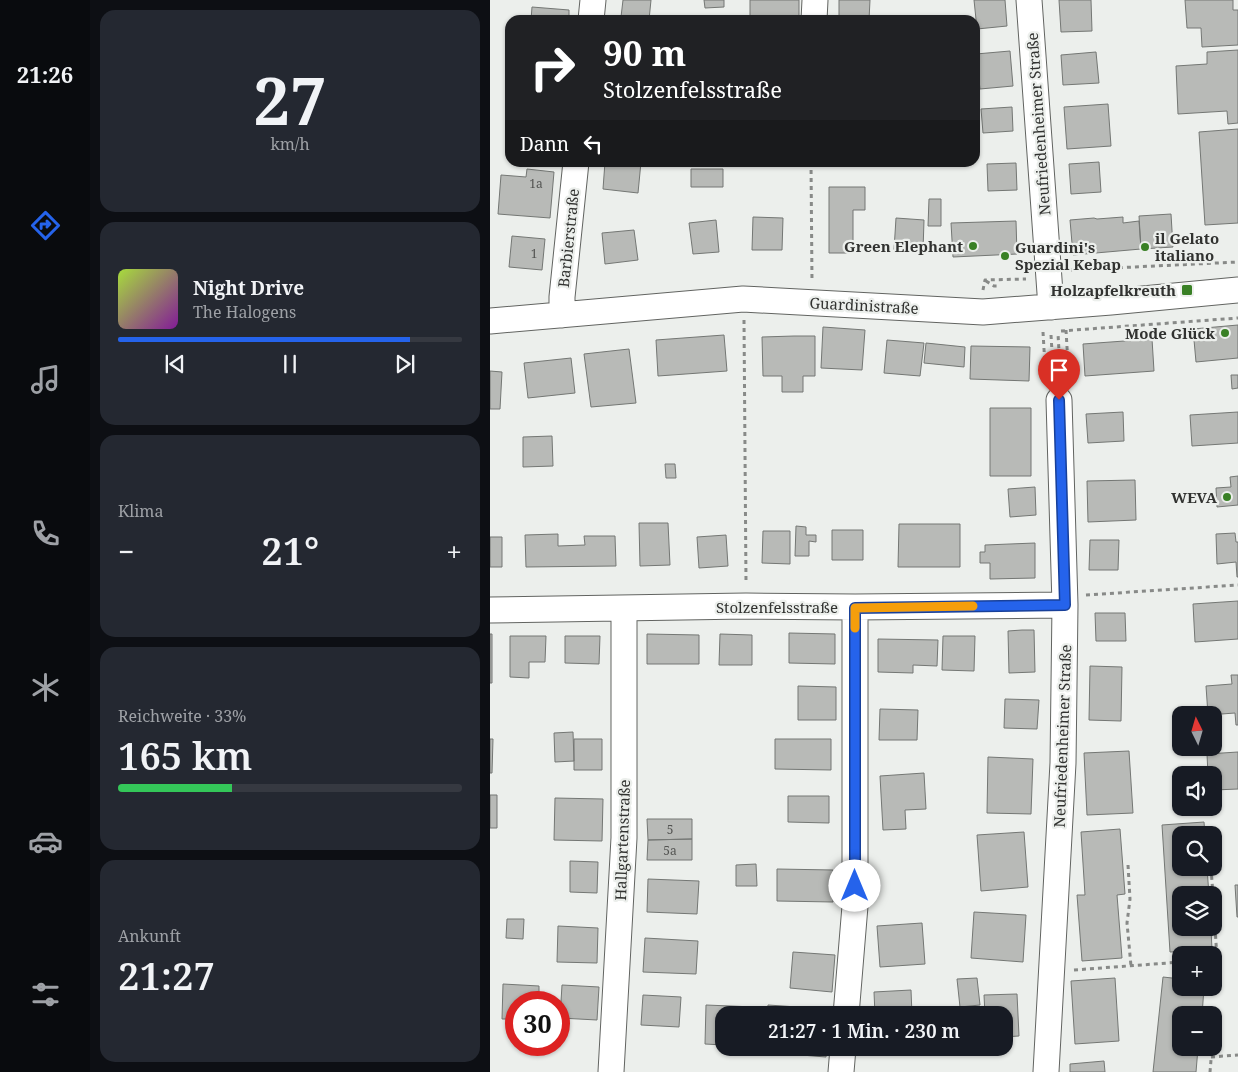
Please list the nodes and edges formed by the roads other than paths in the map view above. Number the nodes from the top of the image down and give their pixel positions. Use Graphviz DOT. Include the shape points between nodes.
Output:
graph roads {
  1 [pos="593,0"];
  2 [pos="815,0"];
  3 [pos="1029,0"];
  4 [pos="592,15"];
  5 [pos="814,15"];
  6 [pos="575,167"];
  7 [pos="1238,290"];
  8 [pos="1051,307"];
  9 [pos="562,314"];
  10 [pos="490,321"];
  11 [pos="1058,393"];
  12 [pos="1065,605"];
  13 [pos="624,608"];
  14 [pos="855,608"];
  15 [pos="490,610"];
  16 [pos="847,1006"];
  17 [pos="842,1056"];
  18 [pos="612,1072"];
  19 [pos="841,1072"];
  20 [pos="1046,1072"];
  1 -- 4 [label="street"];
  2 -- 5 [label="street"];
  3 -- 8 [label="street, Neufriedenheimer Straße"];
  6 -- 9 [label="street, Barbierstraße"];
  7 -- 8 [label="street, Guardinistraße"];
  8 -- 9 [label="street, Guardinistraße" via="983,312 743,299"];
  9 -- 10 [label="street, Guardinistraße"];
  11 -- 12 [label="street, Neufriedenheimer Straße"];
  12 -- 14 [label="street, Stolzenfelsstraße"];
  12 -- 20 [label="street, Neufriedenheimer Straße" via="1063,763"];
  13 -- 14 [label="street, Stolzenfelsstraße"];
  13 -- 15 [label="street, Stolzenfelsstraße"];
  13 -- 18 [label="street, Hallgartenstraße" via="624,838"];
  14 -- 16 [label="street" via="855,906"];
  17 -- 19 [label="street"];
}
